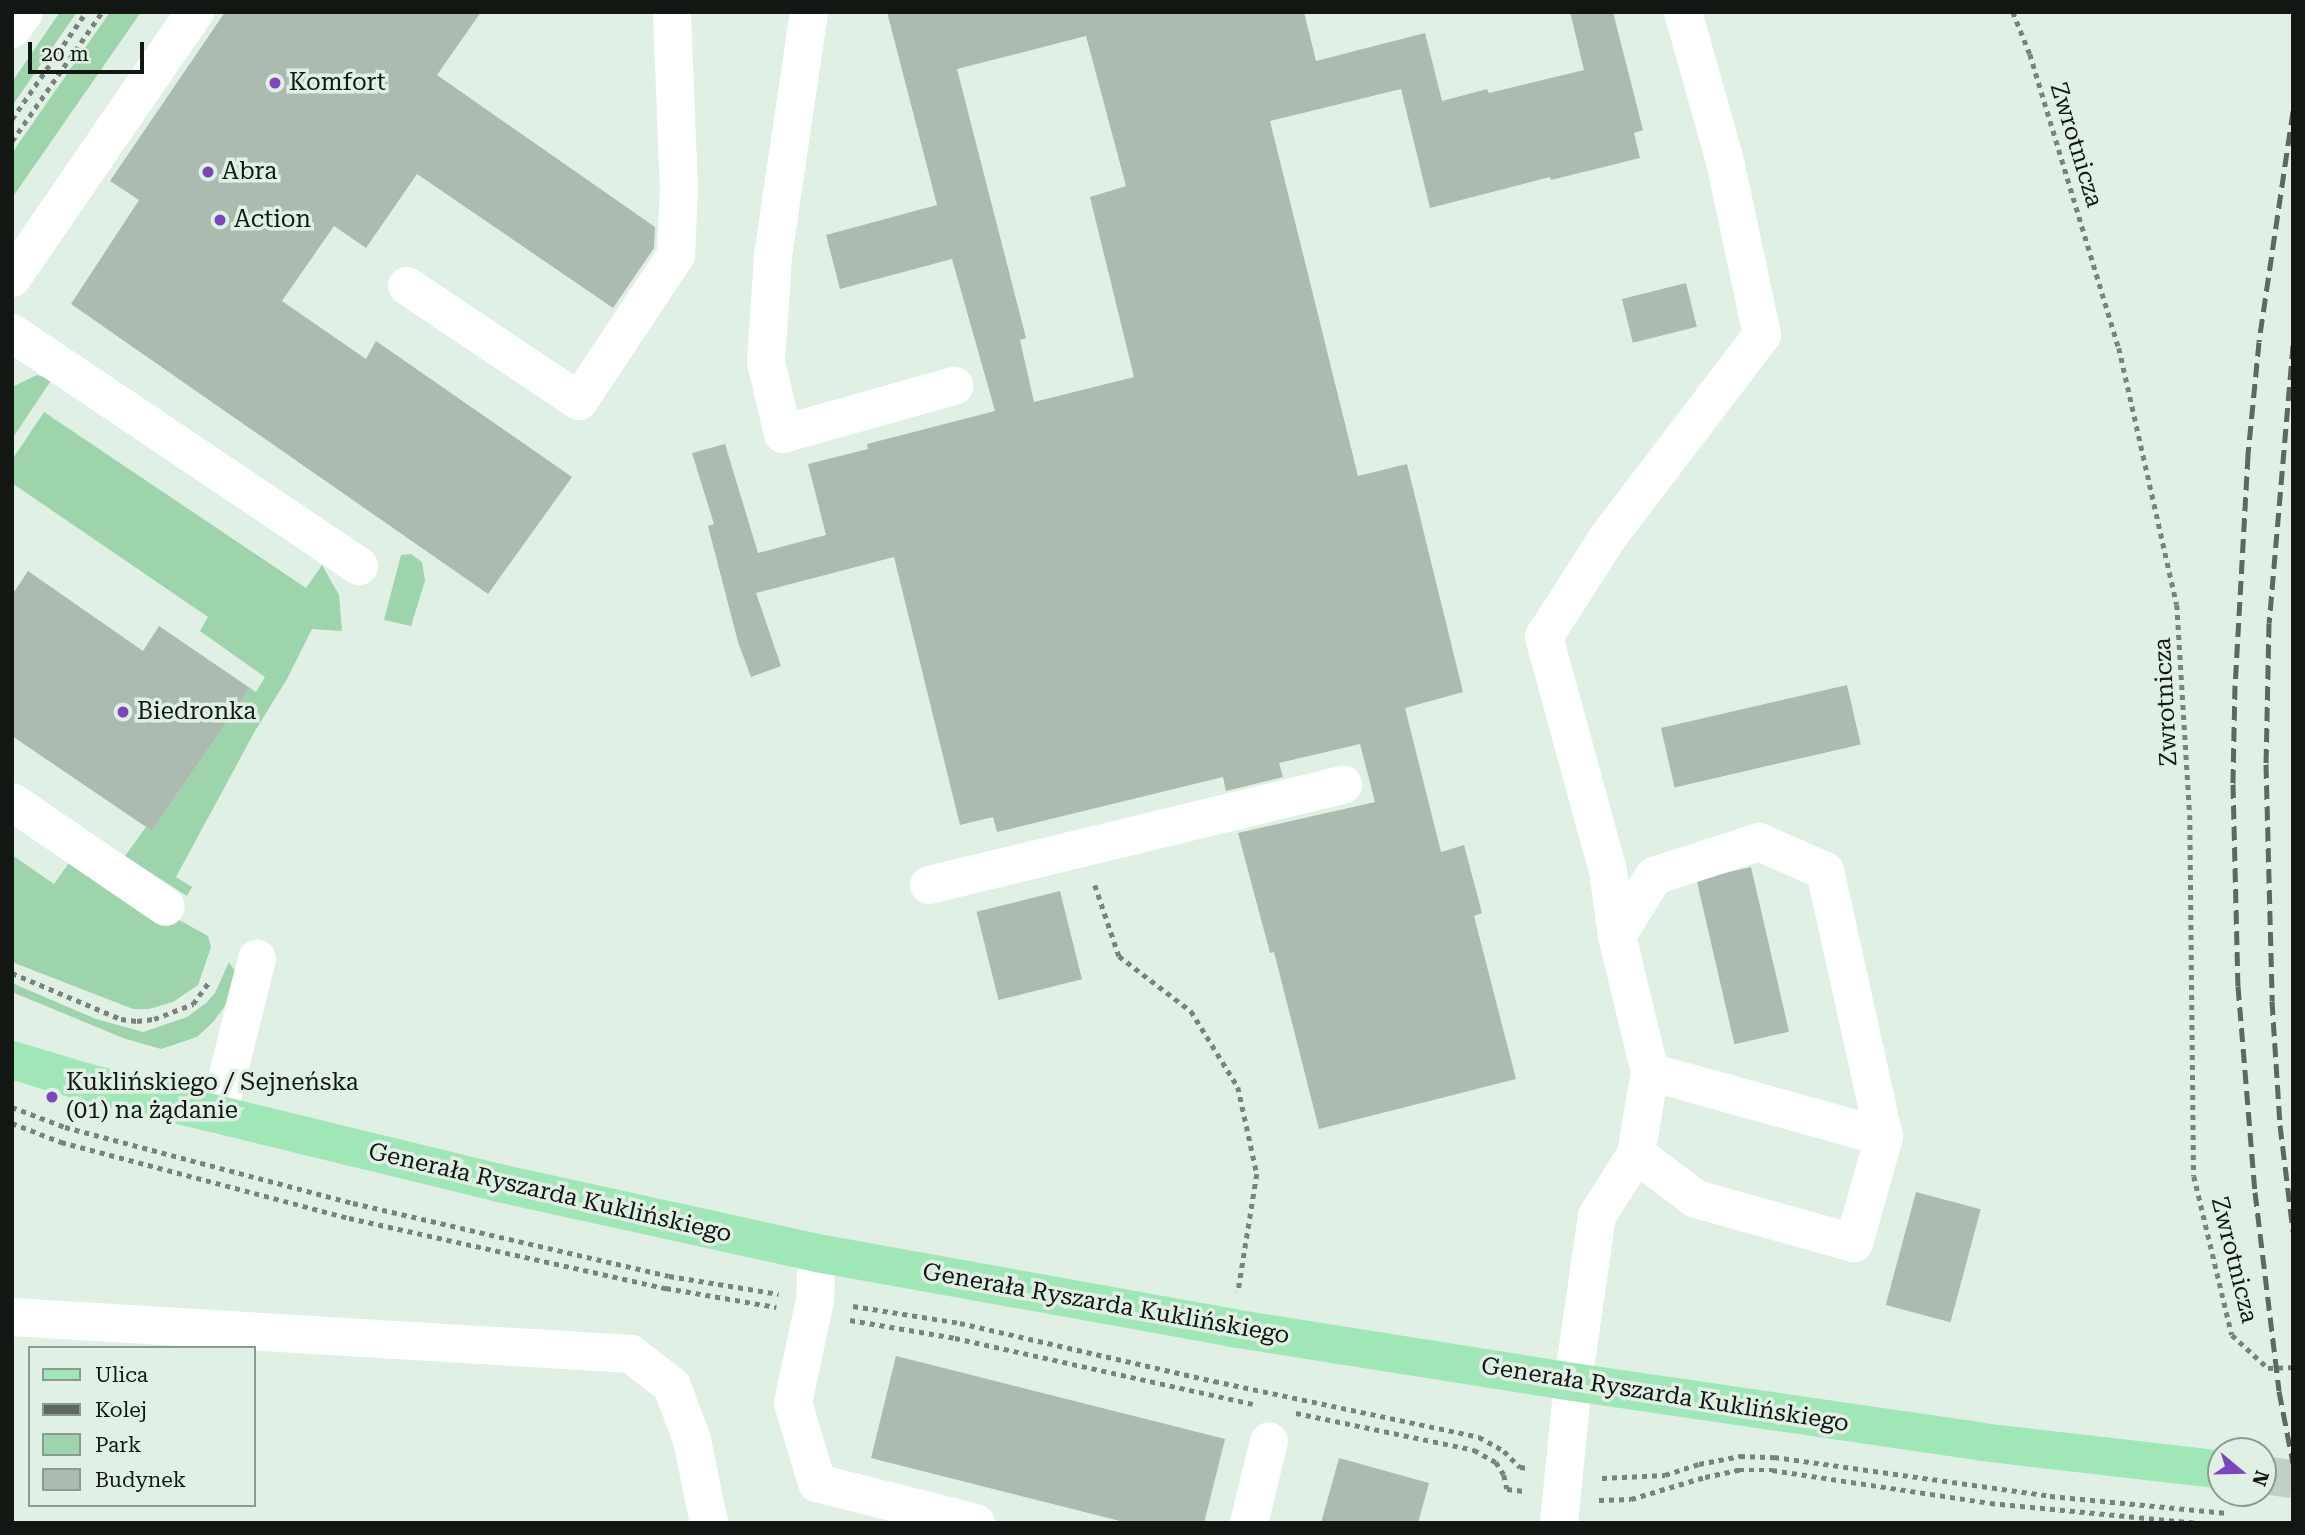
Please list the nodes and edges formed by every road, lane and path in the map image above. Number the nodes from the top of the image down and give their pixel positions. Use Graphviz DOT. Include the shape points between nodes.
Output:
graph roads {
  1 [pos="24,12"];
  2 [pos="86,12"];
  3 [pos="102,12"];
  4 [pos="195,12"];
  5 [pos="672,12"];
  6 [pos="809,12"];
  7 [pos="1683,12"];
  8 [pos="2014,12"];
  9 [pos="12,29"];
  10 [pos="12,119"];
  11 [pos="12,141"];
  12 [pos="12,278"];
  13 [pos="407,286"];
  14 [pos="13,336"];
  15 [pos="954,386"];
  16 [pos="359,566"];
  17 [pos="1343,785"];
  18 [pos="12,802"];
  19 [pos="1083,847"];
  20 [pos="929,885"];
  21 [pos="166,907"];
  22 [pos="1617,936"];
  23 [pos="257,960"];
  24 [pos="12,973"];
  25 [pos="212,976"];
  26 [pos="12,1060"];
  27 [pos="1650,1072"];
  28 [pos="218,1115"];
  29 [pos="12,1123"];
  30 [pos="1884,1137"];
  31 [pos="1636,1154"];
  32 [pos="817,1253"];
  33 [pos="813,1314"];
  34 [pos="12,1317"];
  35 [pos="1232,1328"];
  36 [pos="2293,1367"];
  37 [pos="1573,1381"];
  38 [pos="1273,1420"];
  39 [pos="2207,1468"];
  40 [pos="1560,1509"];
  41 [pos="709,1523"];
  42 [pos="976,1523"];
  43 [pos="1249,1523"];
  44 [pos="2198,1523"];
  1 -- 9 [label="street"];
  2 -- 10 [label="path"];
  3 -- 11 [label="path"];
  4 -- 12 [label="street"];
  5 -- 13 [label="street" via="679,190 676,255 579,401"];
  6 -- 15 [label="street" via="773,256 766,362 783,434"];
  7 -- 22 [label="street" via="1726,165 1762,335 1608,537 1544,637 1608,871"];
  8 -- 36 [label="path, Zwrotnicza" via="2119,348 2177,605 2190,815 2194,1176 2232,1335 2268,1368"];
  14 -- 16 [label="street"];
  17 -- 19 [label="street"];
  18 -- 21 [label="street"];
  19 -- 20 [label="street"];
  19 -- 35 [label="path" via="1119,956 1191,1011 1238,1087 1257,1174"];
  22 -- 27 [label="street"];
  22 -- 30 [label="street" via="1654,876 1759,842 1825,871"];
  23 -- 28 [label="street"];
  24 -- 25 [label="path" via="121,1019 137,1021 193,1004"];
  26 -- 28 [label="main road, Generała Ryszarda Kuklińskiego"];
  27 -- 30 [label="street"];
  27 -- 31 [label="street"];
  28 -- 32 [label="main road, Generała Ryszarda Kuklińskiego"];
  29 -- 33 [label="path" via="61,1142 349,1218 666,1288"];
  30 -- 31 [label="street" via="1854,1243 1696,1199"];
  31 -- 37 [label="street" via="1597,1216"];
  32 -- 33 [label="street"];
  32 -- 35 [label="main road, Generała Ryszarda Kuklińskiego"];
  33 -- 38 [label="path" via="955,1338"];
  33 -- 42 [label="street" via="793,1403 817,1483"];
  34 -- 41 [label="street" via="631,1354 673,1386 692,1440"];
  35 -- 37 [label="main road, Generała Ryszarda Kuklińskiego"];
  37 -- 39 [label="main road, Generała Ryszarda Kuklińskiego" via="1982,1441"];
  37 -- 40 [label="street"];
  38 -- 40 [label="path" via="1474,1450 1496,1462 1507,1489"];
  38 -- 43 [label="street"];
  40 -- 44 [label="path" via="1631,1499 1739,1470 1990,1503"];
}
